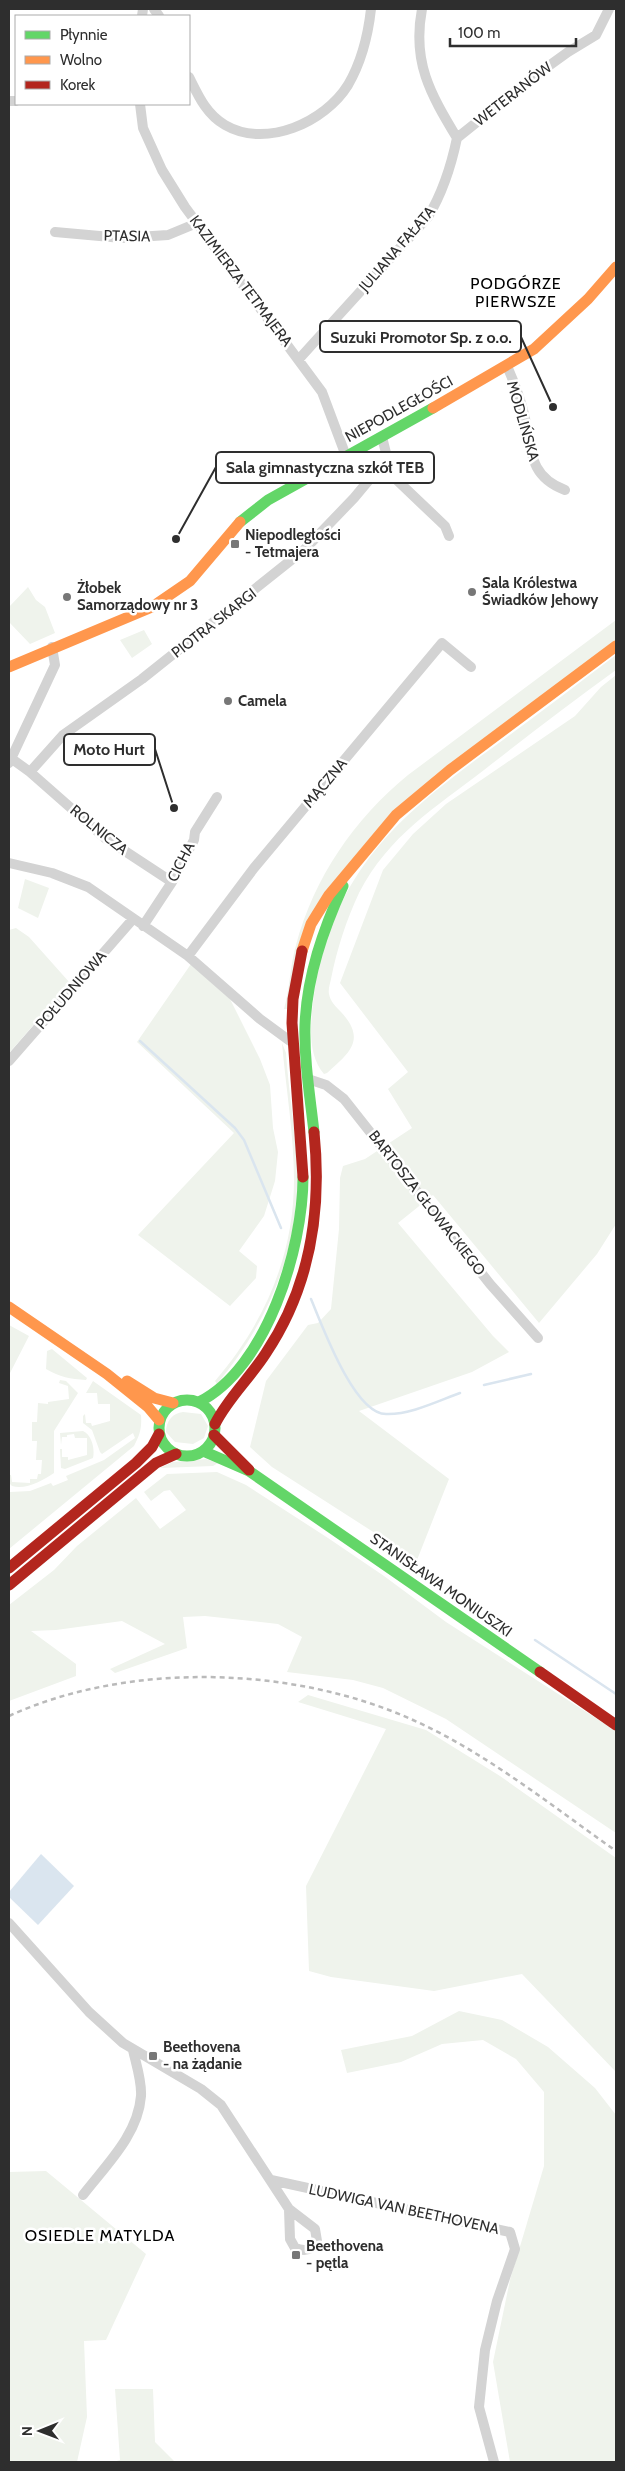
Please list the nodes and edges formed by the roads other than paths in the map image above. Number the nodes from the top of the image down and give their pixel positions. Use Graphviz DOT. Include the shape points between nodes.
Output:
graph roads {
  1 [pos="371,9"];
  2 [pos="422,9"];
  3 [pos="609,9"];
  4 [pos="190,79"];
  5 [pos="140,105"];
  6 [pos="457,138"];
  7 [pos="197,222"];
  8 [pos="55,232"];
  9 [pos="616,267"];
  10 [pos="299,359"];
  11 [pos="507,366"];
  12 [pos="382,437"];
  13 [pos="346,456"];
  14 [pos="381,465"];
  15 [pos="566,490"];
  16 [pos="449,536"];
  17 [pos="72,640"];
  18 [pos="616,646"];
  19 [pos="52,647"];
  20 [pos="55,665"];
  21 [pos="9,667"];
  22 [pos="472,667"];
  23 [pos="10,762"];
  24 [pos="30,772"];
  25 [pos="217,797"];
  26 [pos="363,853"];
  27 [pos="9,863"];
  28 [pos="172,882"];
  29 [pos="133,919"];
  30 [pos="143,926"];
  31 [pos="188,956"];
  32 [pos="290,1041"];
  33 [pos="9,1062"];
  34 [pos="308,1079"];
  35 [pos="9,1307"];
  36 [pos="538,1338"];
  37 [pos="107,1374"];
  38 [pos="200,1402"];
  39 [pos="173,1403"];
  40 [pos="160,1420"];
  41 [pos="215,1430"];
  42 [pos="159,1434"];
  43 [pos="203,1451"];
  44 [pos="176,1454"];
  45 [pos="249,1471"];
  46 [pos="9,1568"];
  47 [pos="9,1585"];
  48 [pos="616,1725"];
  49 [pos="9,1923"];
  50 [pos="133,2050"];
  51 [pos="271,2180"];
  52 [pos="83,2195"];
  53 [pos="289,2209"];
  54 [pos="494,2462"];
  1 -- 4 [label="street" via="362,55 347,86 326,110 296,127 258,134 225,125 203,105"];
  2 -- 6 [label="street" via="418,46 421,62 431,90"];
  3 -- 6 [label="street, WETERANÓW" via="596,35 568,52"];
  5 -- 7 [label="street, KAZIMIERZA TETMAJERA" via="143,128 152,150"];
  6 -- 10 [label="street, JULIANA FAŁATA" via="441,196 428,217"];
  7 -- 8 [label="street, PTASIA" via="168,236 122,238"];
  7 -- 10 [label="street, KAZIMIERZA TETMAJERA"];
  9 -- 11 [label="main road, NIEPODLEGŁOŚCI" via="558,329"];
  10 -- 13 [label="street, KAZIMIERZA TETMAJERA" via="322,392"];
  11 -- 12 [label="main road, NIEPODLEGŁOŚCI"];
  11 -- 15 [label="street, MODLIŃSKA" via="522,406 535,466 556,487"];
  12 -- 13 [label="main road, NIEPODLEGŁOŚCI"];
  12 -- 14 [label="street" via="386,453"];
  13 -- 17 [label="main road, NIEPODLEGŁOŚCI" via="276,495 240,522 190,581 170,596 152,607"];
  14 -- 16 [label="street" via="445,526"];
  14 -- 24 [label="street, PIOTRA SKARGI" via="305,549 142,680 63,735"];
  17 -- 19 [label="main road, NIEPODLEGŁOŚCI"];
  17 -- 20 [label="street"];
  18 -- 26 [label="main road" via="448,771 385,827"];
  19 -- 20 [label="street"];
  19 -- 21 [label="main road, NIEPODLEGŁOŚCI"];
  20 -- 23 [label="street"];
  22 -- 31 [label="street, MĄCZNA" via="442,643 254,868"];
  23 -- 24 [label="street"];
  24 -- 28 [label="street, ROLNICZA" via="105,838"];
  25 -- 28 [label="street, CICHA" via="195,832"];
  26 -- 32 [label="main road" via="346,870 310,926 295,983"];
  26 -- 34 [label="main road" via="326,921 312,970 305,1026"];
  27 -- 29 [label="street" via="52,873 88,887"];
  28 -- 30 [label="street, CICHA"];
  29 -- 30 [label="street"];
  29 -- 33 [label="street, POŁUDNIOWA"];
  30 -- 31 [label="street"];
  31 -- 32 [label="street"];
  32 -- 38 [label="main road" via="303,1179 300,1223 292,1263 279,1298 254,1346 226,1383"];
  34 -- 36 [label="street, BARTOSZA GŁOWACKIEGO" via="326,1085 344,1100 490,1284"];
  34 -- 41 [label="main road" via="317,1179 310,1249 280,1330 257,1366 223,1407"];
  35 -- 37 [label="main road"];
  37 -- 39 [label="main road" via="125,1379 162,1402"];
  37 -- 40 [label="main road" via="152,1409"];
  38 -- 39 [label="main road" via="186,1399"];
  38 -- 41 [label="main road" via="212,1414"];
  39 -- 40 [label="main road"];
  40 -- 42 [label="main road"];
  41 -- 43 [label="main road"];
  41 -- 45 [label="main road, STANISŁAWA MONIUSZKI" via="221,1444 240,1458"];
  42 -- 44 [label="main road" via="163,1444"];
  42 -- 46 [label="main road" via="152,1447 136,1463"];
  43 -- 44 [label="main road" via="192,1455"];
  43 -- 45 [label="main road, STANISŁAWA MONIUSZKI"];
  44 -- 47 [label="main road" via="154,1464"];
  45 -- 48 [label="main road, STANISŁAWA MONIUSZKI"];
  49 -- 50 [label="street, LUDWIGA VAN BEETHOVENA" via="89,2012"];
  50 -- 51 [label="street, LUDWIGA VAN BEETHOVENA" via="201,2089 221,2105"];
  50 -- 52 [label="street" via="142,2094 137,2120 128,2137"];
  51 -- 53 [label="street, LUDWIGA VAN BEETHOVENA"];
  51 -- 54 [label="street, LUDWIGA VAN BEETHOVENA" via="510,2232 515,2249 496,2301 485,2350 479,2407"];
}
